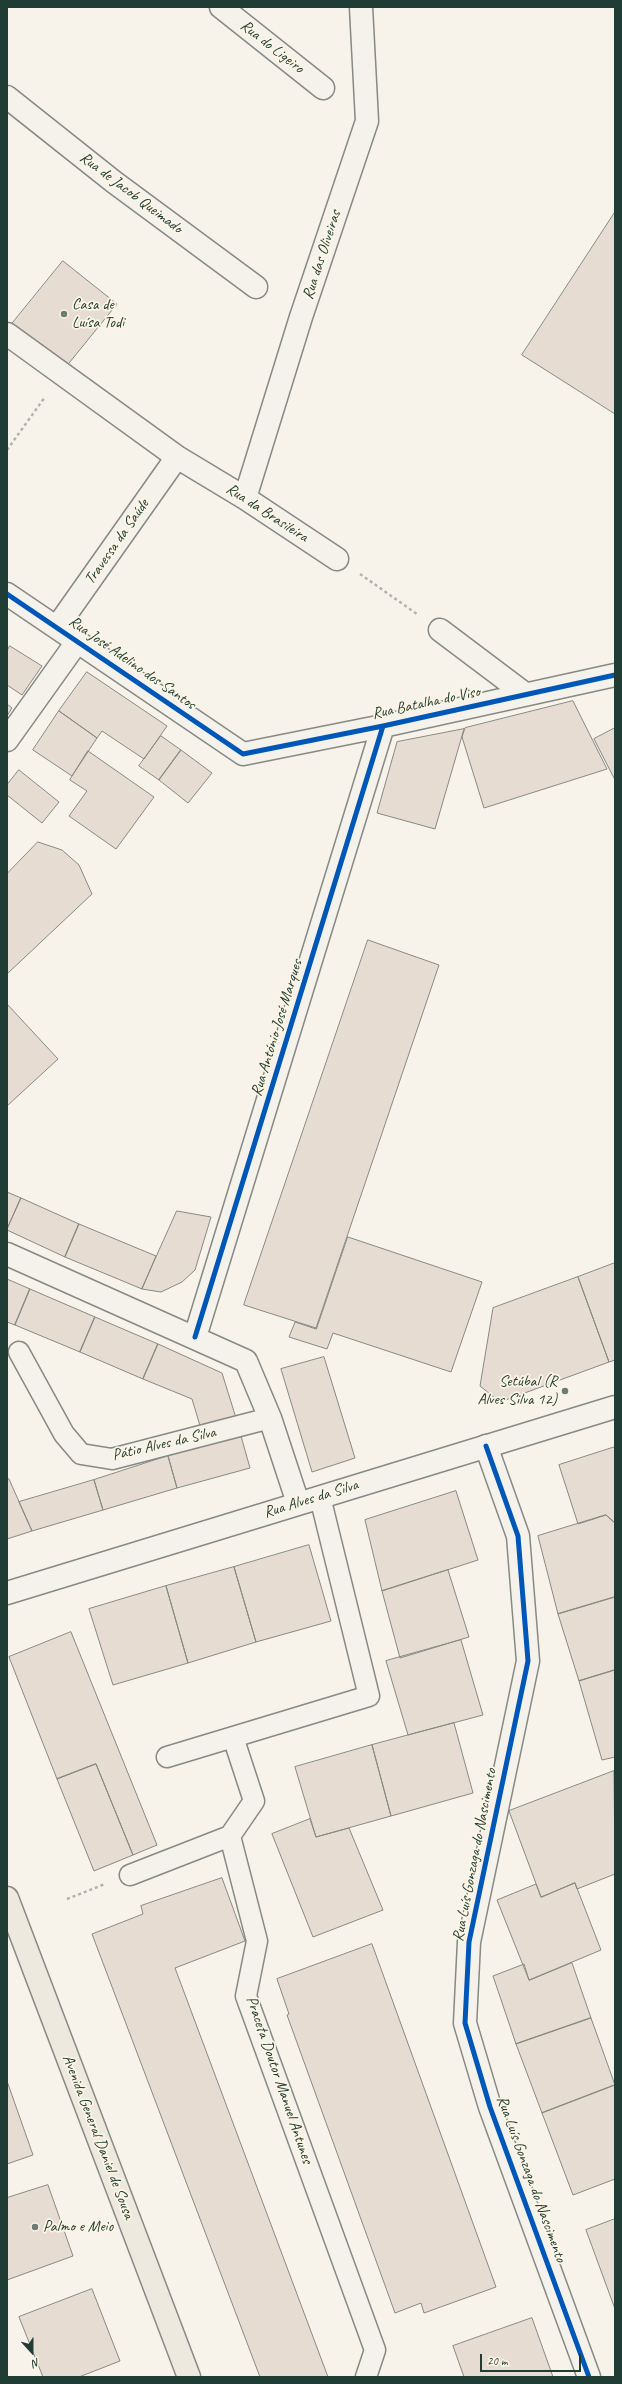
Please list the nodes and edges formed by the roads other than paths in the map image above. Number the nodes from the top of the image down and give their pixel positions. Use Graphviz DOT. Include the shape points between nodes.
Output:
graph roads {
  1 [pos="221,7"];
  2 [pos="361,7"];
  3 [pos="323,88"];
  4 [pos="7,97"];
  5 [pos="256,287"];
  6 [pos="7,334"];
  7 [pos="178,457"];
  8 [pos="245,498"];
  9 [pos="337,559"];
  10 [pos="7,594"];
  11 [pos="57,627"];
  12 [pos="440,630"];
  13 [pos="77,642"];
  14 [pos="615,676"];
  15 [pos="525,694"];
  16 [pos="383,726"];
  17 [pos="7,740"];
  18 [pos="242,754"];
  19 [pos="7,1254"];
  20 [pos="195,1337"];
  21 [pos="19,1352"];
  22 [pos="615,1407"];
  23 [pos="270,1418"];
  24 [pos="486,1446"];
  25 [pos="320,1497"];
  26 [pos="298,1503"];
  27 [pos="7,1593"];
  28 [pos="233,1737"];
  29 [pos="167,1757"];
  30 [pos="230,1836"];
  31 [pos="130,1874"];
  32 [pos="7,1898"];
  33 [pos="189,2377"];
  34 [pos="366,2377"];
  35 [pos="589,2377"];
  1 -- 3 [label="street, Rua do Ligeiro"];
  2 -- 8 [label="street, Rua das Oliveiras" via="367,121 301,317"];
  4 -- 5 [label="street, Rua de Jacob Queimado" via="114,182"];
  6 -- 7 [label="street, Rua da Brasileira"];
  7 -- 8 [label="street, Rua da Brasileira"];
  7 -- 11 [label="street, Travessa da Saúde"];
  8 -- 9 [label="street, Rua da Brasileira"];
  10 -- 11 [label="street, Rua José Adelino dos Santos"];
  11 -- 13 [label="street, Rua José Adelino dos Santos"];
  12 -- 15 [label="street"];
  13 -- 17 [label="street"];
  13 -- 18 [label="street, Rua José Adelino dos Santos"];
  14 -- 15 [label="street, Rua Batalha do Viso"];
  15 -- 16 [label="street, Rua Batalha do Viso"];
  16 -- 18 [label="street, Rua Batalha do Viso"];
  16 -- 20 [label="street, Rua António José Marques"];
  19 -- 20 [label="street"];
  20 -- 23 [label="street" via="246,1361"];
  21 -- 23 [label="lane, Pátio Alves da Silva" via="64,1434 81,1454 112,1459"];
  22 -- 24 [label="street, Rua Alves da Silva"];
  23 -- 26 [label="street"];
  24 -- 25 [label="street, Rua Alves da Silva"];
  24 -- 35 [label="street, Rua Luís Gonzaga do Nascimento" via="518,1536 528,1661 469,1942 465,2023 490,2107"];
  25 -- 26 [label="street, Rua Alves da Silva"];
  25 -- 28 [label="lane" via="369,1696"];
  26 -- 27 [label="street, Rua Alves da Silva"];
  28 -- 29 [label="lane"];
  28 -- 30 [label="lane" via="254,1801"];
  30 -- 31 [label="lane"];
  30 -- 34 [label="lane, Praceta Doutor Manuel Antunes" via="257,1941 246,1996 375,2350"];
  32 -- 33 [label="main road, Avenida General Daniel de Sousa"];
}
